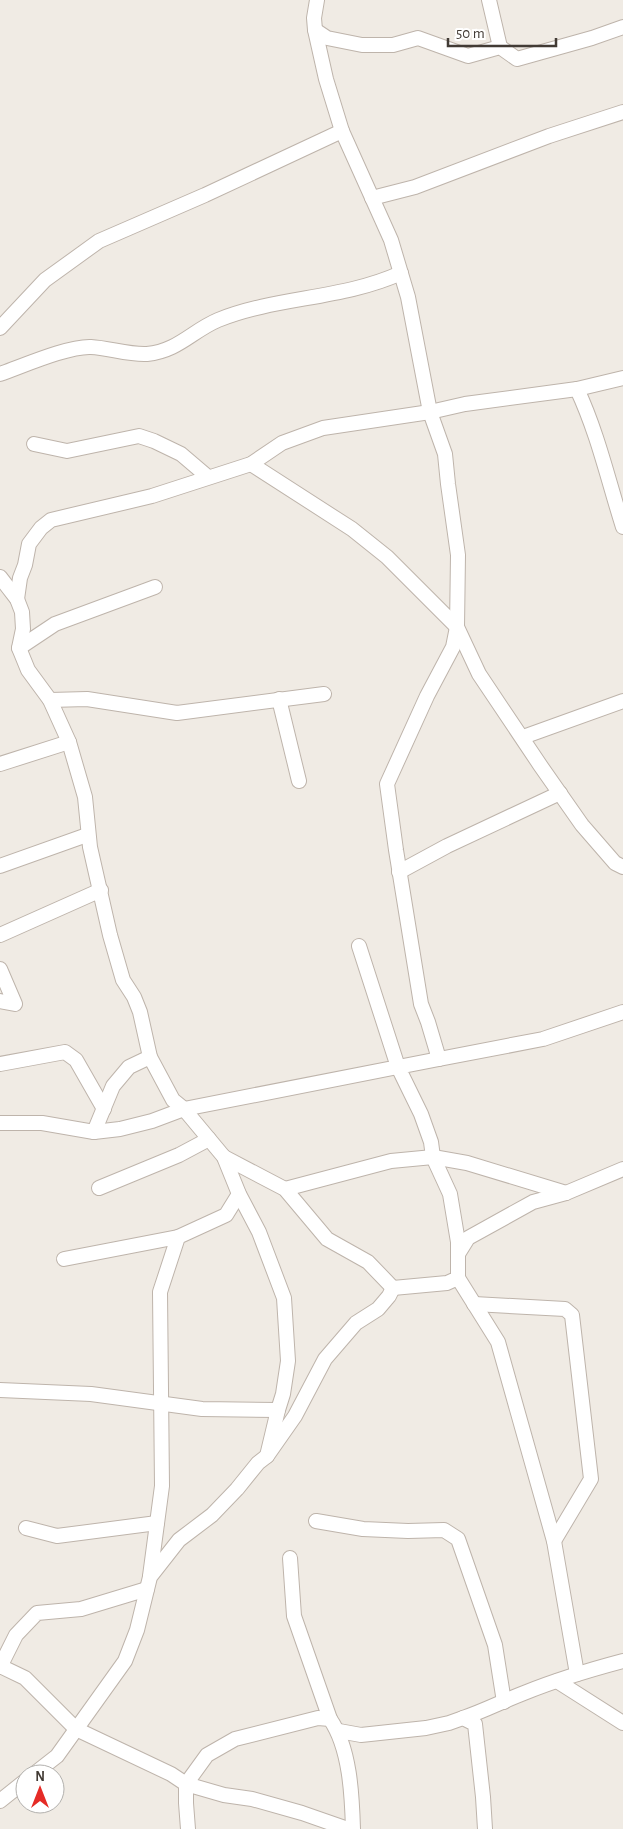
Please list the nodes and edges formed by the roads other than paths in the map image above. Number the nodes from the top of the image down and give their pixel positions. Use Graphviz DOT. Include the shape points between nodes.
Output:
graph roads {
  1 [pos="317,0"];
  2 [pos="489,0"];
  3 [pos="623,27"];
  4 [pos="315,30"];
  5 [pos="500,47"];
  6 [pos="623,112"];
  7 [pos="342,130"];
  8 [pos="372,198"];
  9 [pos="401,273"];
  10 [pos="0,328"];
  11 [pos="0,374"];
  12 [pos="623,378"];
  13 [pos="577,389"];
  14 [pos="430,412"];
  15 [pos="34,444"];
  16 [pos="251,464"];
  17 [pos="208,477"];
  18 [pos="623,527"];
  19 [pos="2,582"];
  20 [pos="156,587"];
  21 [pos="17,599"];
  22 [pos="457,627"];
  23 [pos="19,648"];
  24 [pos="324,694"];
  25 [pos="50,700"];
  26 [pos="279,700"];
  27 [pos="623,701"];
  28 [pos="522,737"];
  29 [pos="69,742"];
  30 [pos="0,764"];
  31 [pos="299,781"];
  32 [pos="560,793"];
  33 [pos="88,834"];
  34 [pos="0,866"];
  35 [pos="623,868"];
  36 [pos="399,872"];
  37 [pos="101,890"];
  38 [pos="0,935"];
  39 [pos="359,946"];
  40 [pos="0,969"];
  41 [pos="0,1001"];
  42 [pos="623,1012"];
  43 [pos="150,1057"];
  44 [pos="438,1059"];
  45 [pos="0,1064"];
  46 [pos="398,1067"];
  47 [pos="104,1109"];
  48 [pos="184,1109"];
  49 [pos="0,1123"];
  50 [pos="94,1132"];
  51 [pos="209,1139"];
  52 [pos="224,1157"];
  53 [pos="433,1157"];
  54 [pos="623,1170"];
  55 [pos="100,1188"];
  56 [pos="285,1189"];
  57 [pos="566,1193"];
  58 [pos="240,1194"];
  59 [pos="178,1236"];
  60 [pos="458,1254"];
  61 [pos="64,1259"];
  62 [pos="458,1278"];
  63 [pos="393,1288"];
  64 [pos="474,1304"];
  65 [pos="0,1390"];
  66 [pos="162,1404"];
  67 [pos="278,1410"];
  68 [pos="267,1456"];
  69 [pos="316,1521"];
  70 [pos="157,1522"];
  71 [pos="26,1528"];
  72 [pos="554,1541"];
  73 [pos="290,1558"];
  74 [pos="148,1583"];
  75 [pos="623,1662"];
  76 [pos="0,1667"];
  77 [pos="577,1674"];
  78 [pos="557,1681"];
  79 [pos="504,1702"];
  80 [pos="330,1718"];
  81 [pos="463,1718"];
  82 [pos="623,1724"];
  83 [pos="76,1729"];
  84 [pos="339,1731"];
  85 [pos="47,1764"];
  86 [pos="186,1784"];
  87 [pos="15,1789"];
  88 [pos="0,1801"];
  89 [pos="188,1829"];
  90 [pos="348,1829"];
  91 [pos="353,1829"];
  92 [pos="485,1829"];
  1 -- 4 [label="street"];
  2 -- 5 [label="street"];
  3 -- 5 [label="street" via="517,59"];
  4 -- 5 [label="street" via="327,38 362,46 393,46 418,38 468,56"];
  4 -- 7 [label="street"];
  6 -- 8 [label="street" via="549,136 415,188"];
  7 -- 8 [label="street"];
  7 -- 10 [label="street" via="99,241 45,280"];
  8 -- 9 [label="street" via="391,240"];
  9 -- 11 [label="street" via="369,286 322,297 260,306 217,321 163,351 146,354 89,347 60,353"];
  9 -- 14 [label="street"];
  12 -- 13 [label="street"];
  13 -- 14 [label="street"];
  13 -- 18 [label="street" via="600,446"];
  14 -- 16 [label="street" via="323,428 282,444"];
  14 -- 22 [label="street" via="445,454 458,555"];
  15 -- 17 [label="street" via="67,451 139,436 181,454"];
  16 -- 17 [label="street"];
  16 -- 22 [label="street" via="327,511 387,557"];
  17 -- 21 [label="street" via="152,496 51,520 29,544"];
  19 -- 21 [label="street"];
  20 -- 23 [label="street" via="55,624"];
  21 -- 23 [label="street" via="23,621"];
  22 -- 28 [label="street" via="479,674"];
  22 -- 36 [label="street" via="453,647 387,784"];
  23 -- 25 [label="street" via="28,670"];
  24 -- 26 [label="street"];
  25 -- 26 [label="street" via="87,699 177,713"];
  25 -- 29 [label="street"];
  26 -- 31 [label="street"];
  27 -- 28 [label="street"];
  28 -- 32 [label="street"];
  29 -- 30 [label="street"];
  29 -- 33 [label="street" via="85,797"];
  32 -- 35 [label="street" via="582,824"];
  32 -- 36 [label="street"];
  33 -- 34 [label="street"];
  33 -- 37 [label="street"];
  36 -- 44 [label="street" via="421,1004"];
  37 -- 38 [label="street"];
  37 -- 43 [label="street" via="123,980 140,1012"];
  39 -- 46 [label="street"];
  40 -- 41 [label="street" via="15,1004"];
  42 -- 44 [label="street" via="543,1039"];
  43 -- 47 [label="street" via="129,1067 113,1086"];
  43 -- 48 [label="street" via="173,1100"];
  44 -- 46 [label="street"];
  45 -- 47 [label="street" via="65,1052 76,1060"];
  46 -- 48 [label="street"];
  46 -- 53 [label="street" via="431,1142"];
  47 -- 50 [label="street"];
  48 -- 50 [label="street" via="152,1122"];
  48 -- 51 [label="street"];
  49 -- 50 [label="street" via="42,1123"];
  51 -- 52 [label="street"];
  51 -- 55 [label="street"];
  52 -- 56 [label="street"];
  52 -- 58 [label="street"];
  53 -- 56 [label="street" via="391,1161"];
  53 -- 57 [label="street" via="467,1163"];
  53 -- 60 [label="street" via="450,1194"];
  54 -- 57 [label="street"];
  56 -- 63 [label="street" via="327,1239 368,1262"];
  57 -- 60 [label="street" via="533,1202 468,1238"];
  58 -- 59 [label="street" via="226,1215"];
  58 -- 67 [label="street" via="259,1232 284,1298 288,1361"];
  59 -- 61 [label="street"];
  59 -- 66 [label="street" via="160,1292"];
  60 -- 62 [label="street"];
  62 -- 63 [label="street" via="446,1284"];
  62 -- 64 [label="street"];
  63 -- 68 [label="street" via="378,1309 356,1324 325,1359 295,1416"];
  64 -- 72 [label="street" via="498,1342"];
  64 -- 72 [label="street" via="565,1309 572,1315 592,1480"];
  65 -- 66 [label="street" via="90,1394"];
  66 -- 67 [label="street" via="202,1409"];
  66 -- 70 [label="street" via="162,1486"];
  67 -- 68 [label="street"];
  68 -- 74 [label="street" via="212,1515 179,1540"];
  69 -- 79 [label="street" via="363,1530 444,1530 458,1540 495,1645"];
  70 -- 71 [label="street" via="57,1536"];
  70 -- 74 [label="street"];
  72 -- 77 [label="street"];
  73 -- 80 [label="street" via="294,1616"];
  74 -- 76 [label="street" via="81,1610 37,1613 16,1635"];
  74 -- 83 [label="street" via="137,1630 124,1661"];
  75 -- 77 [label="street"];
  76 -- 83 [label="street" via="25,1678"];
  77 -- 78 [label="street"];
  78 -- 79 [label="street"];
  78 -- 82 [label="street"];
  79 -- 81 [label="street"];
  80 -- 84 [label="street"];
  80 -- 86 [label="street" via="312,1719 234,1739 207,1756"];
  81 -- 84 [label="street" via="426,1728 361,1735"];
  81 -- 92 [label="street" via="475,1724"];
  83 -- 85 [label="street" via="57,1756"];
  83 -- 86 [label="street"];
  84 -- 91 [label="street" via="349,1776"];
  86 -- 89 [label="street"];
  86 -- 90 [label="street" via="252,1799"];
  87 -- 88 [label="street"];
}
